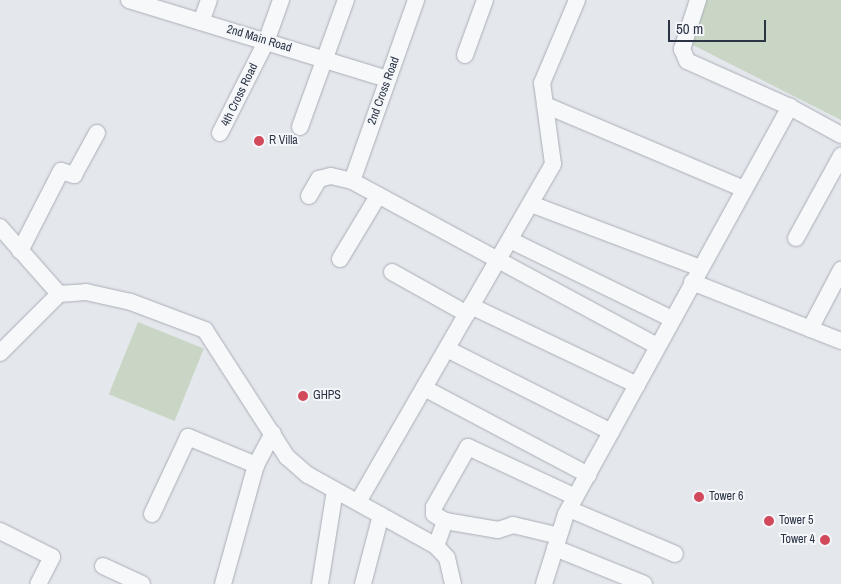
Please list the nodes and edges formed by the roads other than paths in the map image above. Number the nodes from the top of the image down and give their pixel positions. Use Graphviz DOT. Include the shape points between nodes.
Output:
graph roads {
  1 [pos="209,0"];
  2 [pos="281,0"];
  3 [pos="346,0"];
  4 [pos="416,0"];
  5 [pos="486,0"];
  6 [pos="577,0"];
  7 [pos="698,0"];
  8 [pos="138,1"];
  9 [pos="201,22"];
  10 [pos="266,42"];
  11 [pos="465,55"];
  12 [pos="325,59"];
  13 [pos="388,79"];
  14 [pos="545,105"];
  15 [pos="790,107"];
  16 [pos="300,127"];
  17 [pos="97,133"];
  18 [pos="220,133"];
  19 [pos="841,135"];
  20 [pos="841,156"];
  21 [pos="352,181"];
  22 [pos="744,189"];
  23 [pos="309,196"];
  24 [pos="378,196"];
  25 [pos="531,204"];
  26 [pos="0,227"];
  27 [pos="796,238"];
  28 [pos="510,240"];
  29 [pos="20,251"];
  30 [pos="340,259"];
  31 [pos="498,261"];
  32 [pos="841,270"];
  33 [pos="392,272"];
  34 [pos="696,275"];
  35 [pos="59,294"];
  36 [pos="469,310"];
  37 [pos="672,319"];
  38 [pos="810,329"];
  39 [pos="841,341"];
  40 [pos="658,346"];
  41 [pos="447,349"];
  42 [pos="0,354"];
  43 [pos="637,385"];
  44 [pos="424,388"];
  45 [pos="611,432"];
  46 [pos="273,433"];
  47 [pos="256,465"];
  48 [pos="588,475"];
  49 [pos="335,490"];
  50 [pos="358,502"];
  51 [pos="572,503"];
  52 [pos="152,514"];
  53 [pos="380,515"];
  54 [pos="445,521"];
  55 [pos="0,531"];
  56 [pos="557,542"];
  57 [pos="436,546"];
  58 [pos="675,554"];
  59 [pos="103,566"];
  60 [pos="38,584"];
  61 [pos="142,584"];
  62 [pos="223,584"];
  63 [pos="320,584"];
  64 [pos="363,584"];
  65 [pos="453,584"];
  66 [pos="544,584"];
  67 [pos="644,584"];
  1 -- 9 [label="street"];
  2 -- 10 [label="street, 4th Cross Road"];
  3 -- 12 [label="street"];
  4 -- 13 [label="street, 2nd Cross Road"];
  5 -- 11 [label="street"];
  6 -- 14 [label="street" via="542,84"];
  7 -- 15 [label="street" via="682,49 687,61"];
  8 -- 9 [label="street, 2nd Main Road"];
  9 -- 10 [label="street, 2nd Main Road"];
  10 -- 12 [label="street, 2nd Main Road"];
  10 -- 18 [label="street, 4th Cross Road"];
  12 -- 13 [label="street, 2nd Main Road"];
  12 -- 16 [label="street"];
  13 -- 21 [label="street, 2nd Cross Road"];
  14 -- 22 [label="street"];
  14 -- 25 [label="street" via="554,164"];
  15 -- 19 [label="street"];
  15 -- 22 [label="street"];
  17 -- 29 [label="street" via="74,176 61,171"];
  20 -- 27 [label="street"];
  21 -- 23 [label="street" via="331,176 319,179"];
  21 -- 24 [label="street"];
  22 -- 34 [label="street"];
  24 -- 30 [label="street"];
  24 -- 31 [label="street"];
  25 -- 28 [label="street"];
  25 -- 34 [label="street"];
  26 -- 29 [label="street"];
  28 -- 31 [label="street"];
  28 -- 37 [label="street"];
  29 -- 35 [label="street"];
  31 -- 36 [label="street"];
  31 -- 40 [label="street"];
  32 -- 38 [label="street"];
  33 -- 36 [label="street"];
  34 -- 37 [label="street"];
  34 -- 38 [label="street"];
  35 -- 42 [label="street"];
  35 -- 46 [label="street" via="86,292 131,302 205,330"];
  36 -- 41 [label="street"];
  36 -- 43 [label="street"];
  37 -- 40 [label="street"];
  38 -- 39 [label="street"];
  40 -- 43 [label="street"];
  41 -- 44 [label="street"];
  41 -- 45 [label="street"];
  43 -- 45 [label="street"];
  44 -- 48 [label="street"];
  44 -- 50 [label="street"];
  45 -- 48 [label="street"];
  46 -- 47 [label="street"];
  46 -- 49 [label="street" via="298,466"];
  47 -- 52 [label="street" via="188,437"];
  47 -- 62 [label="street"];
  48 -- 51 [label="street"];
  49 -- 50 [label="street"];
  49 -- 63 [label="street"];
  50 -- 53 [label="street"];
  51 -- 54 [label="street" via="468,447 434,507 434,514"];
  51 -- 56 [label="street"];
  51 -- 58 [label="street"];
  53 -- 57 [label="street"];
  53 -- 64 [label="street"];
  54 -- 56 [label="street" via="498,530 513,525"];
  54 -- 57 [label="street"];
  55 -- 60 [label="street" via="52,557"];
  56 -- 66 [label="street"];
  56 -- 67 [label="street"];
  57 -- 65 [label="street" via="447,558"];
  59 -- 61 [label="street"];
}
